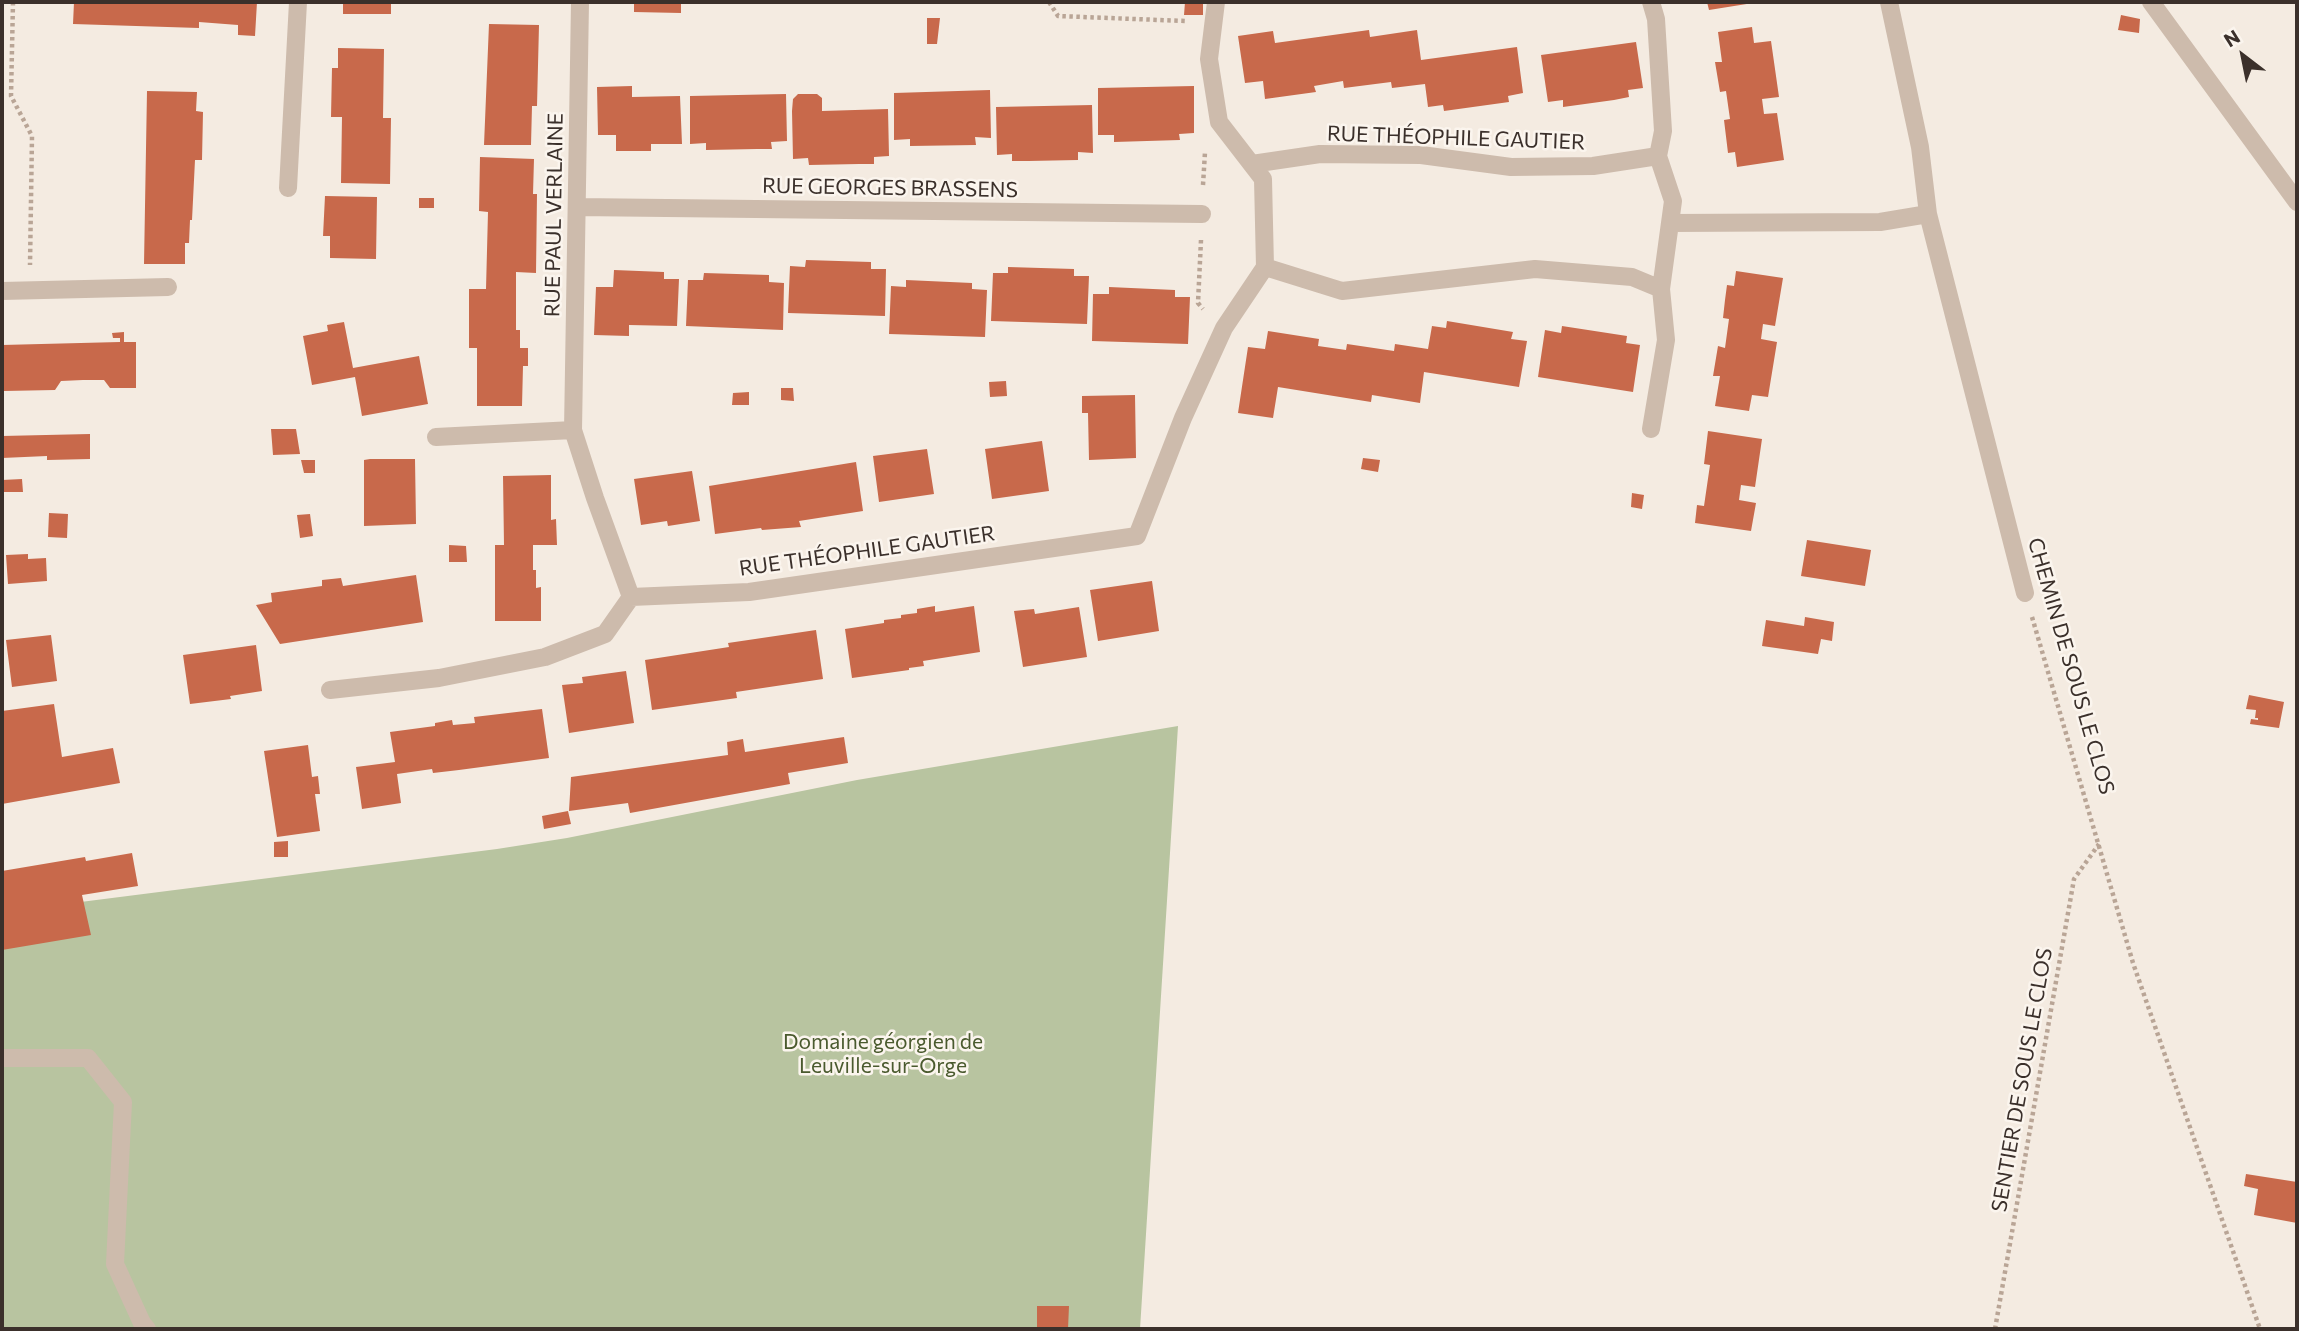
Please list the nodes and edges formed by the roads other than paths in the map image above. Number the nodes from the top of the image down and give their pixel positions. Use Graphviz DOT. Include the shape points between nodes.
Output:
graph roads {
  1 [pos="298,2"];
  2 [pos="580,2"];
  3 [pos="1216,2"];
  4 [pos="1651,2"];
  5 [pos="1889,2"];
  6 [pos="2151,2"];
  7 [pos="1658,156"];
  8 [pos="1252,164"];
  9 [pos="288,188"];
  10 [pos="2297,202"];
  11 [pos="577,207"];
  12 [pos="1202,214"];
  13 [pos="1928,214"];
  14 [pos="1670,223"];
  15 [pos="1265,267"];
  16 [pos="169,287"];
  17 [pos="1661,289"];
  18 [pos="2,291"];
  19 [pos="1651,429"];
  20 [pos="573,430"];
  21 [pos="436,437"];
  22 [pos="2025,593"];
  23 [pos="631,597"];
  24 [pos="330,690"];
  25 [pos="2,1058"];
  26 [pos="148,1329"];
  1 -- 9 [label="street"];
  2 -- 11 [label="street, RUE PAUL VERLAINE"];
  3 -- 8 [label="street" via="1209,58 1219,122"];
  4 -- 7 [label="street" via="1663,131"];
  5 -- 13 [label="street, CHEMIN DE SOUS LE CLOS" via="1920,147"];
  6 -- 10 [label="street"];
  7 -- 8 [label="street, RUE THÉOPHILE GAUTIER" via="1593,166 1511,167 1421,155 1320,154"];
  7 -- 14 [label="street" via="1673,201"];
  8 -- 15 [label="street" via="1263,179"];
  11 -- 12 [label="street, RUE GEORGES BRASSENS"];
  11 -- 20 [label="street, RUE PAUL VERLAINE"];
  13 -- 14 [label="street" via="1880,222"];
  13 -- 22 [label="street, CHEMIN DE SOUS LE CLOS"];
  14 -- 17 [label="street"];
  15 -- 17 [label="street" via="1342,290 1535,269 1632,277"];
  15 -- 23 [label="street, RUE THÉOPHILE GAUTIER" via="1224,328 1137,536 749,592"];
  16 -- 18 [label="street"];
  17 -- 19 [label="street" via="1667,340"];
  20 -- 21 [label="street"];
  20 -- 23 [label="street, RUE PAUL VERLAINE"];
  23 -- 24 [label="street" via="605,634 545,657 439,678"];
  25 -- 26 [label="street" via="88,1058 123,1102 115,1264"];
}
